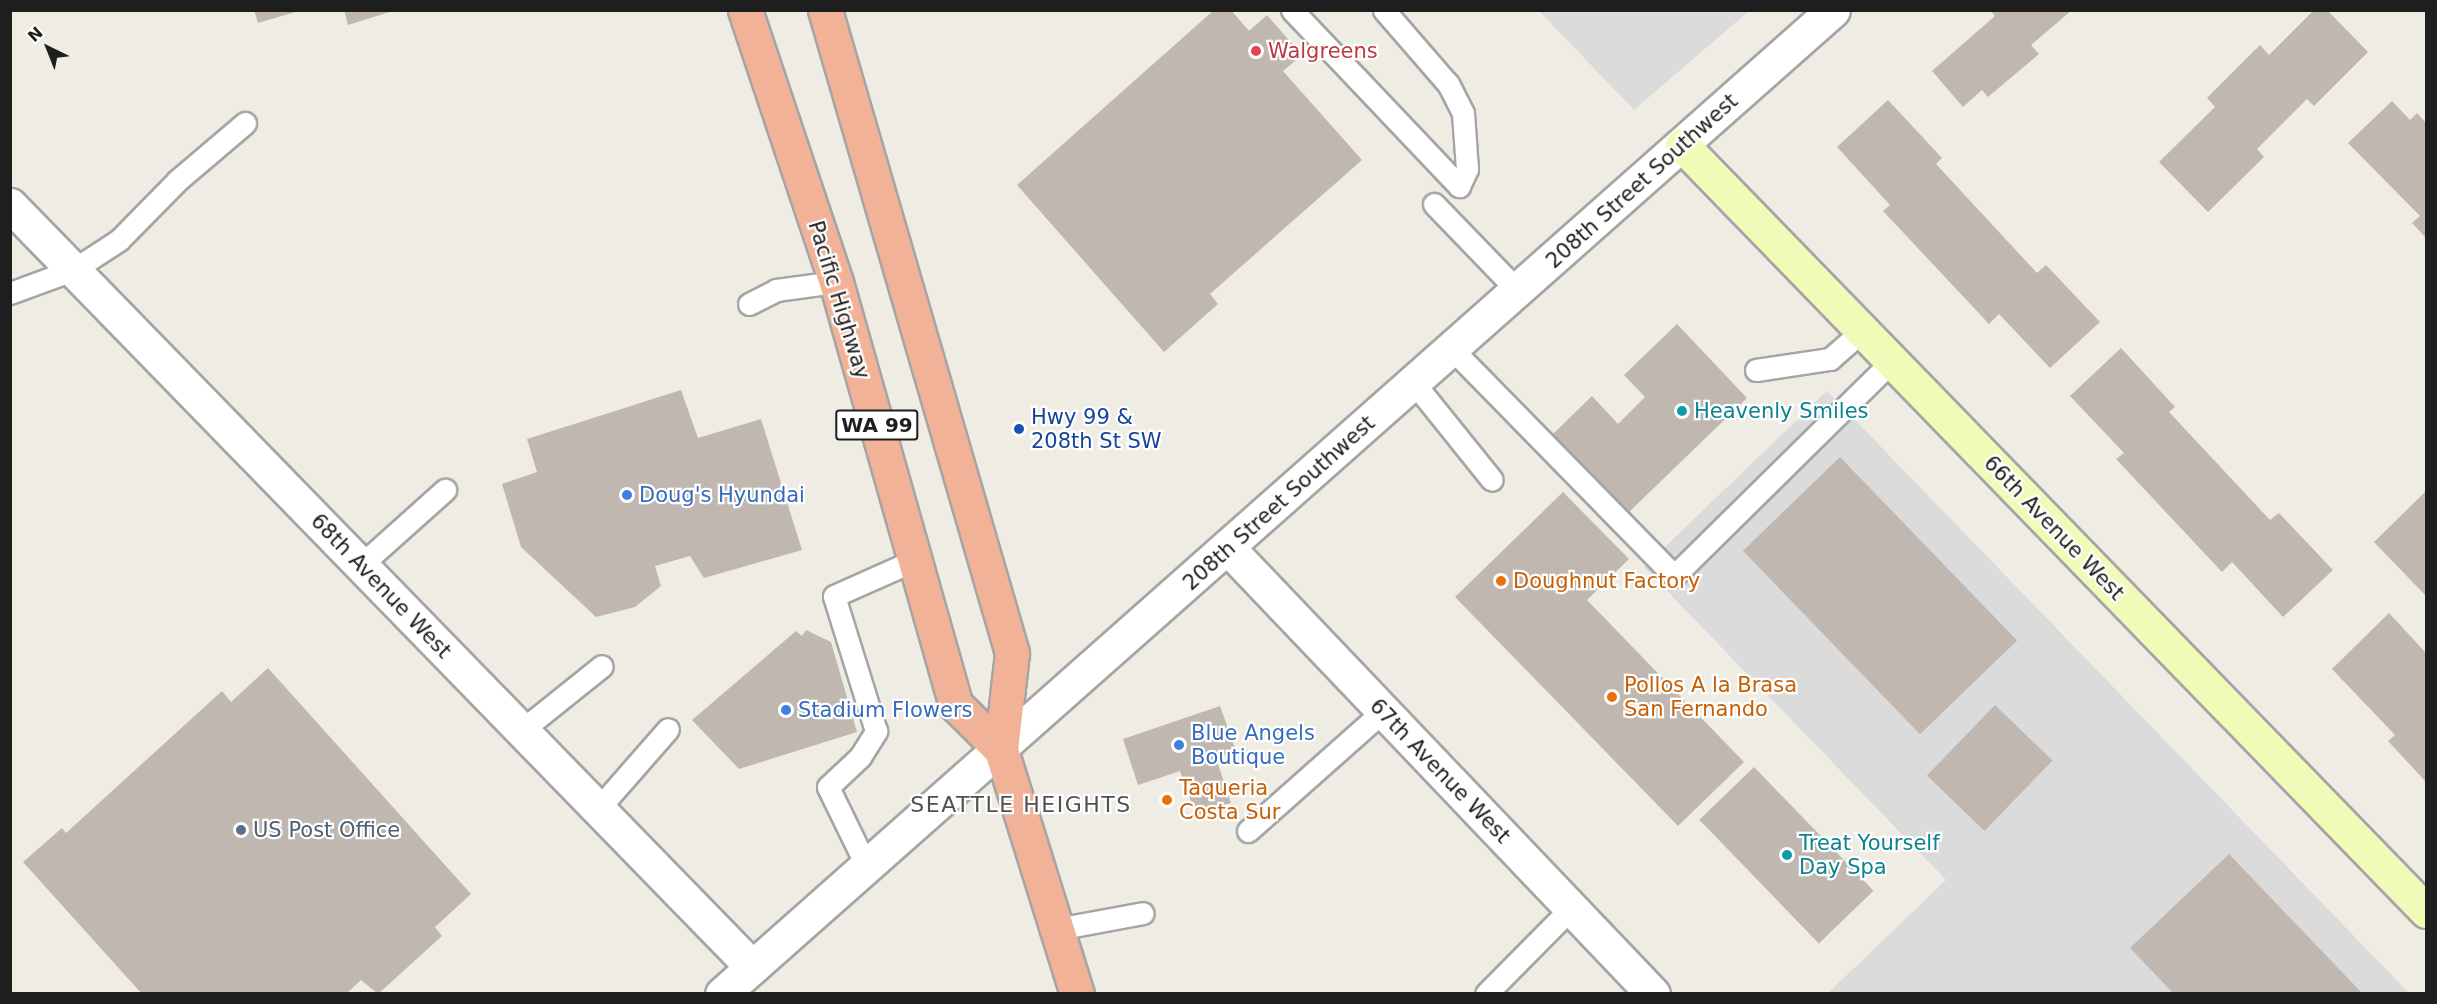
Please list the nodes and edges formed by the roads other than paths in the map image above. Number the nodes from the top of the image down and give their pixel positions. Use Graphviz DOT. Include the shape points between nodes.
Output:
graph roads {
  1 [pos="746,10"];
  2 [pos="825,10"];
  3 [pos="1292,10"];
  4 [pos="1384,10"];
  5 [pos="1833,10"];
  6 [pos="245,123"];
  7 [pos="1682,145"];
  8 [pos="1434,204"];
  9 [pos="10,205"];
  10 [pos="73,270"];
  11 [pos="836,282"];
  12 [pos="1518,291"];
  13 [pos="10,294"];
  14 [pos="748,304"];
  15 [pos="1862,331"];
  16 [pos="1452,349"];
  17 [pos="1892,361"];
  18 [pos="1756,370"];
  19 [pos="1414,383"];
  20 [pos="1492,480"];
  21 [pos="445,490"];
  22 [pos="1228,548"];
  23 [pos="915,560"];
  24 [pos="361,565"];
  25 [pos="602,666"];
  26 [pos="1383,711"];
  27 [pos="668,729"];
  28 [pos="522,730"];
  29 [pos="1001,750"];
  30 [pos="598,809"];
  31 [pos="1248,831"];
  32 [pos="867,867"];
  33 [pos="1571,908"];
  34 [pos="2427,912"];
  35 [pos="1143,913"];
  36 [pos="1057,929"];
  37 [pos="752,967"];
  38 [pos="722,993"];
  39 [pos="1077,993"];
  40 [pos="1486,993"];
  41 [pos="1653,993"];
  1 -- 11 [label="highway, Pacific Highway / WA 99"];
  2 -- 29 [label="highway, Pacific Highway / WA 99" via="1012,653"];
  3 -- 4 [label="lane" via="1459,186 1467,168 1463,113 1448,84"];
  5 -- 7 [label="street, 208th Street Southwest"];
  6 -- 10 [label="lane" via="178,180 119,240"];
  7 -- 12 [label="street, 208th Street Southwest"];
  7 -- 15 [label="main road, 66th Avenue West"];
  8 -- 12 [label="lane"];
  9 -- 10 [label="street, 68th Avenue West"];
  10 -- 13 [label="lane"];
  10 -- 24 [label="street, 68th Avenue West"];
  11 -- 14 [label="lane" via="776,290"];
  11 -- 23 [label="highway, Pacific Highway / WA 99"];
  12 -- 16 [label="street, 208th Street Southwest"];
  15 -- 17 [label="main road, 66th Avenue West"];
  15 -- 18 [label="lane" via="1830,359"];
  16 -- 17 [label="lane" via="1674,576"];
  16 -- 19 [label="street, 208th Street Southwest"];
  17 -- 34 [label="main road, 66th Avenue West"];
  19 -- 20 [label="lane"];
  19 -- 22 [label="street, 208th Street Southwest"];
  21 -- 24 [label="lane"];
  22 -- 26 [label="street, 67th Avenue West"];
  22 -- 29 [label="street, 208th Street Southwest"];
  23 -- 29 [label="highway, Pacific Highway / WA 99" via="956,705"];
  23 -- 32 [label="lane" via="834,596 876,731 860,757 828,787"];
  24 -- 28 [label="street, 68th Avenue West"];
  25 -- 28 [label="lane"];
  26 -- 31 [label="lane"];
  26 -- 33 [label="street, 67th Avenue West"];
  27 -- 30 [label="lane"];
  28 -- 30 [label="street, 68th Avenue West"];
  29 -- 32 [label="street, 208th Street Southwest"];
  29 -- 36 [label="highway, Pacific Highway / WA 99"];
  30 -- 37 [label="street, 68th Avenue West"];
  32 -- 37 [label="street, 208th Street Southwest"];
  33 -- 40 [label="lane"];
  33 -- 41 [label="street, 67th Avenue West"];
  35 -- 36 [label="lane"];
  36 -- 39 [label="highway, Pacific Highway / WA 99"];
  37 -- 38 [label="street, 208th Street Southwest"];
}
